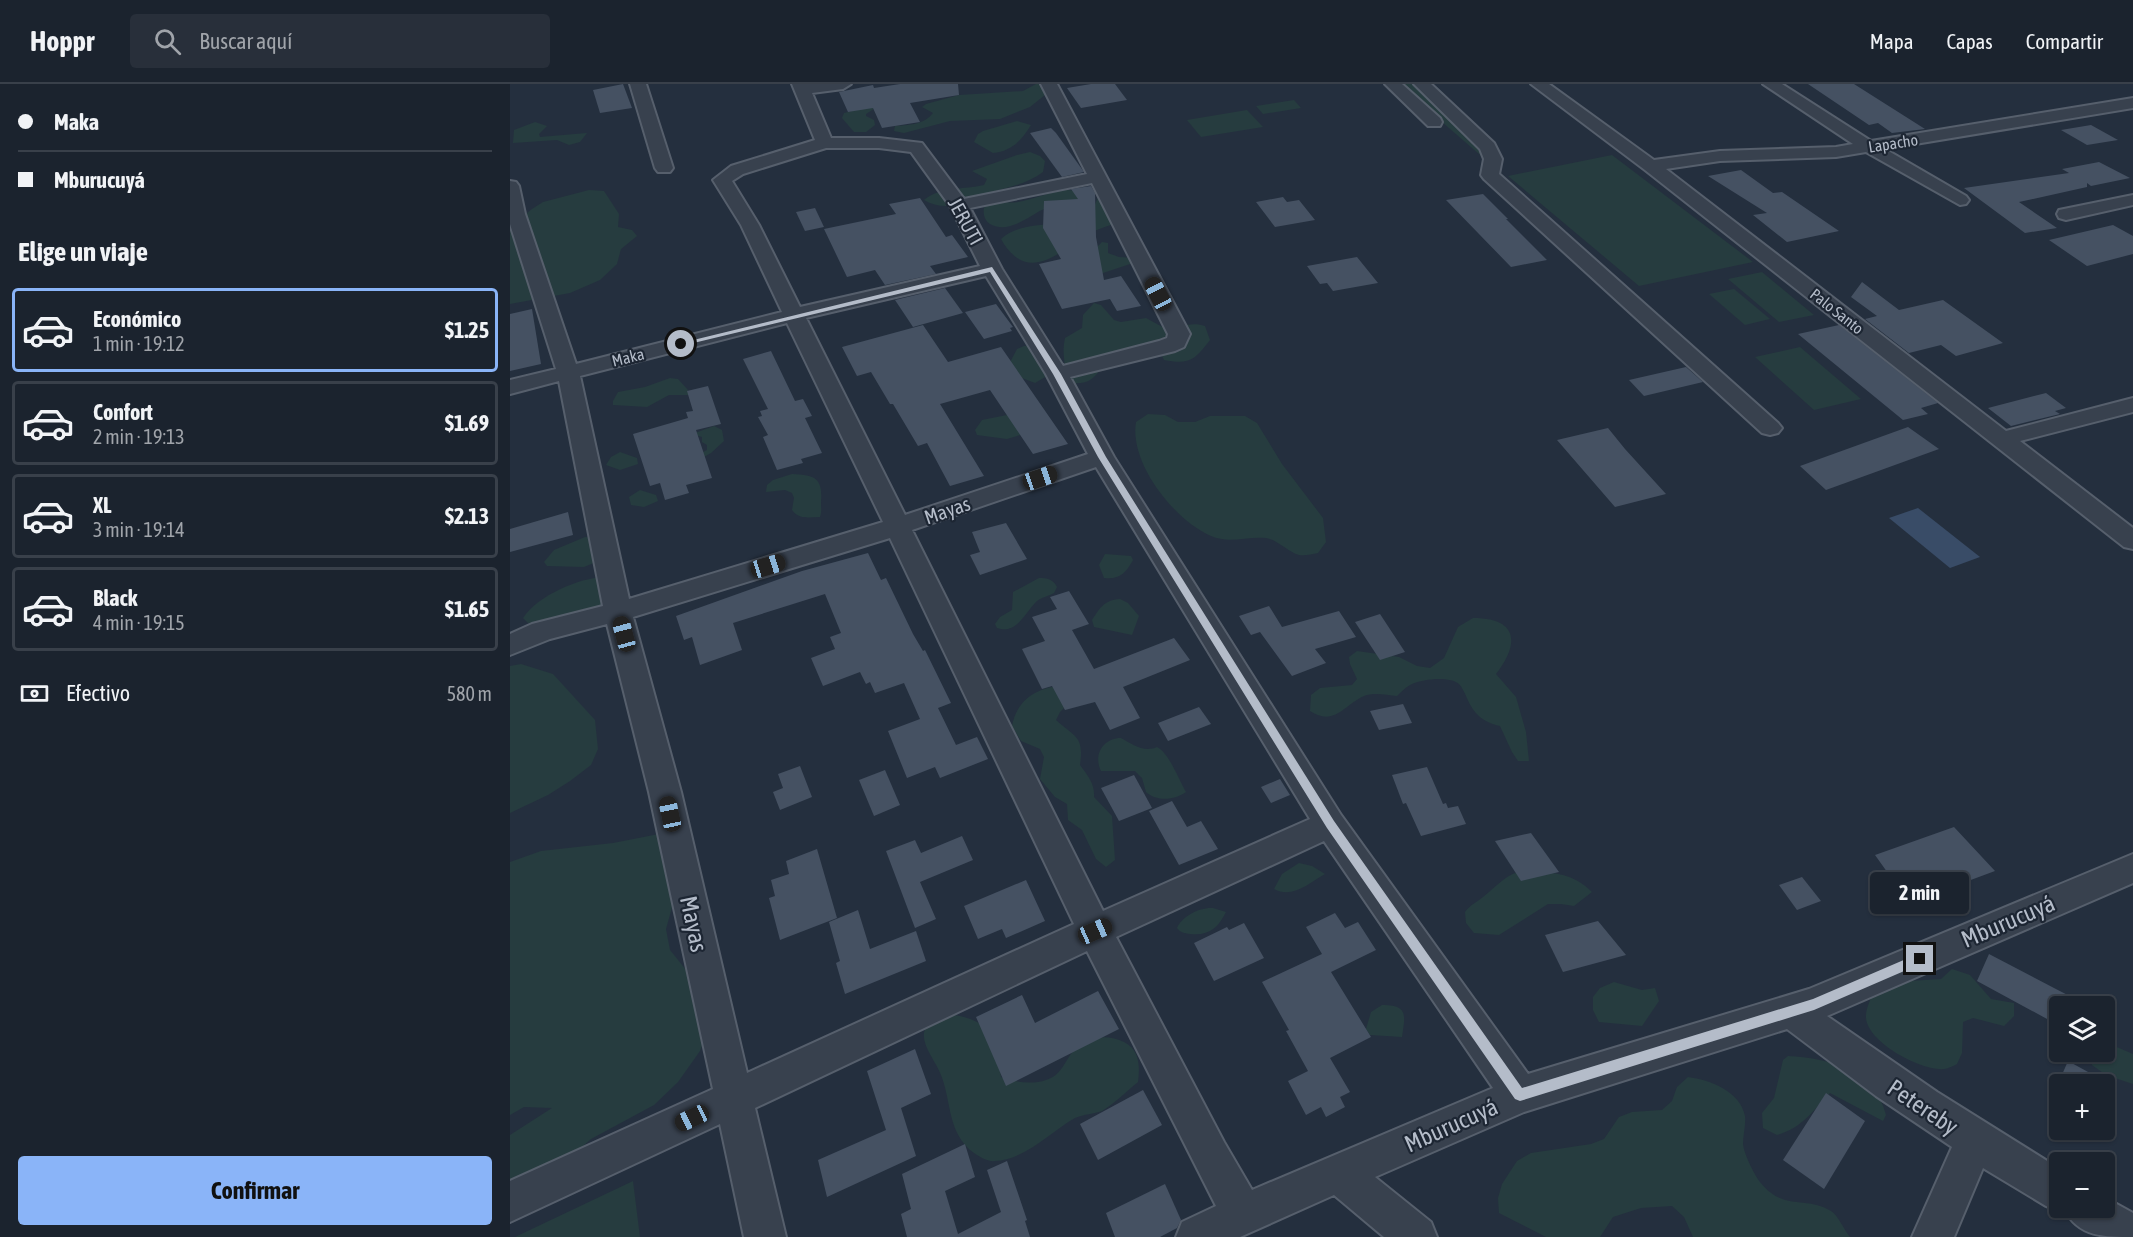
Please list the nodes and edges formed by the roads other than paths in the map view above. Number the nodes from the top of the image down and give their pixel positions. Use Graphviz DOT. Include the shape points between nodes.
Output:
graph roads {
  1 [pos="638,84"];
  2 [pos="843,84"];
  3 [pos="1049,84"];
  4 [pos="1393,84"];
  5 [pos="1422,84"];
  6 [pos="1539,84"];
  7 [pos="1771,84"];
  8 [pos="802,87"];
  9 [pos="2131,94"];
  10 [pos="1450,137"];
  11 [pos="825,143"];
  12 [pos="1869,147"];
  13 [pos="1474,159"];
  14 [pos="1651,166"];
  15 [pos="664,168"];
  16 [pos="1490,175"];
  17 [pos="1096,177"];
  18 [pos="510,186"];
  19 [pos="1960,200"];
  20 [pos="2133,200"];
  21 [pos="959,205"];
  22 [pos="2066,214"];
  23 [pos="513,215"];
  24 [pos="992,269"];
  25 [pos="794,315"];
  26 [pos="568,372"];
  27 [pos="1057,374"];
  28 [pos="510,387"];
  29 [pos="2133,405"];
  30 [pos="1770,428"];
  31 [pos="2001,439"];
  32 [pos="1102,457"];
  33 [pos="896,527"];
  34 [pos="2133,541"];
  35 [pos="618,612"];
  36 [pos="510,645"];
  37 [pos="1330,824"];
  38 [pos="2133,868"];
  39 [pos="1095,931"];
  40 [pos="1792,1011"];
  41 [pos="1520,1095"];
  42 [pos="733,1099"];
  43 [pos="1974,1142"];
  44 [pos="1340,1174"];
  45 [pos="2049,1186"];
  46 [pos="510,1202"];
  47 [pos="1243,1214"];
  48 [pos="2102,1218"];
  49 [pos="2133,1236"];
  50 [pos="765,1237"];
  51 [pos="1197,1237"];
  52 [pos="1416,1237"];
  53 [pos="1933,1237"];
  1 -- 15 [label="street"];
  2 -- 8 [label="street"];
  3 -- 17 [label="street"];
  4 -- 10 [label="street"];
  5 -- 16 [label="street" via="1488,147 1493,159"];
  6 -- 14 [label="street, Palo Santo"];
  7 -- 12 [label="street"];
  8 -- 11 [label="street"];
  9 -- 12 [label="street, Lapacho"];
  11 -- 21 [label="street, JERUTI" via="915,147"];
  11 -- 25 [label="street" via="736,170 722,180 750,225"];
  12 -- 14 [label="street, Lapacho" via="1836,153 1720,156"];
  12 -- 19 [label="street"];
  13 -- 16 [label="street"];
  14 -- 31 [label="street, Palo Santo"];
  16 -- 30 [label="street"];
  17 -- 21 [label="street"];
  17 -- 27 [label="street" via="1179,334 1176,342 1167,346"];
  18 -- 23 [label="street, Mayas"];
  20 -- 22 [label="street"];
  21 -- 24 [label="street, JERUTI"];
  23 -- 26 [label="street, Mayas"];
  24 -- 25 [label="street, Maka"];
  24 -- 27 [label="street, JERUTI"];
  25 -- 26 [label="street, Maka"];
  25 -- 33 [label="street"];
  26 -- 28 [label="street, Maka"];
  26 -- 35 [label="street, Mayas"];
  27 -- 32 [label="street, JERUTI"];
  29 -- 31 [label="street"];
  31 -- 34 [label="street, Palo Santo"];
  32 -- 33 [label="street, Mayas"];
  32 -- 37 [label="street, JERUTI"];
  33 -- 35 [label="street, Mayas"];
  33 -- 39 [label="street"];
  35 -- 36 [label="street, Mayas" via="542,631"];
  35 -- 42 [label="street, Mayas" via="665,792"];
  37 -- 39 [label="street"];
  37 -- 41 [label="street, JERUTI"];
  38 -- 40 [label="street, Mburucuyá"];
  39 -- 42 [label="street"];
  39 -- 47 [label="street"];
  40 -- 41 [label="street, Mburucuyá"];
  40 -- 43 [label="street, Petereby"];
  41 -- 44 [label="street, Mburucuyá"];
  42 -- 46 [label="street"];
  42 -- 50 [label="street, Mayas"];
  43 -- 45 [label="street, Petereby"];
  43 -- 53 [label="street"];
  44 -- 47 [label="street, Mburucuyá"];
  44 -- 52 [label="street"];
  47 -- 51 [label="street, Mburucuyá"];
  48 -- 49 [label="street"];
}
